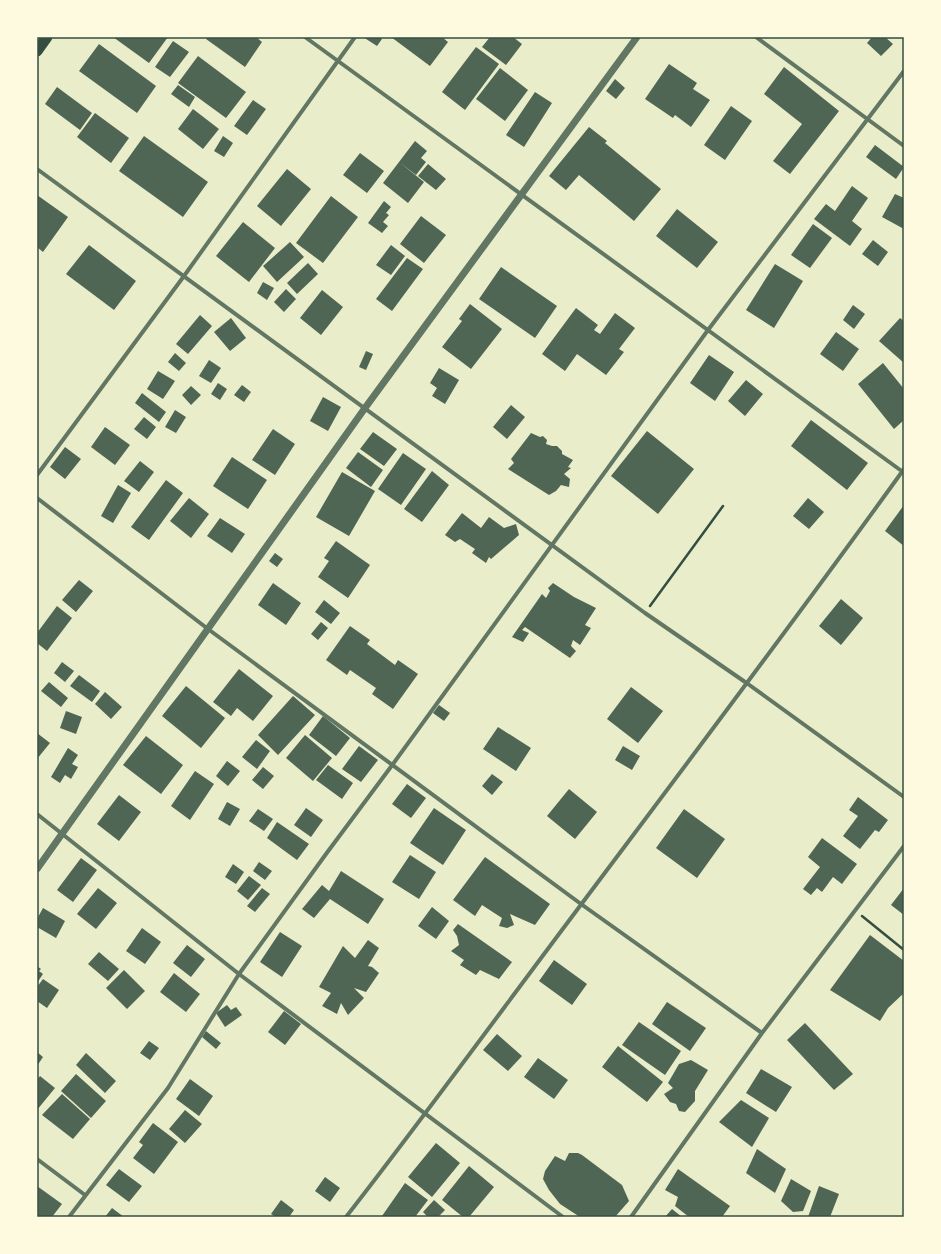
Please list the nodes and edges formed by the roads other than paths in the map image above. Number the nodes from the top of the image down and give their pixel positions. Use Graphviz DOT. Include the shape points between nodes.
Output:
graph roads {
  1 [pos="48,37"];
  2 [pos="305,37"];
  3 [pos="355,37"];
  4 [pos="637,37"];
  5 [pos="756,37"];
  6 [pos="37,51"];
  7 [pos="338,61"];
  8 [pos="904,71"];
  9 [pos="868,119"];
  10 [pos="904,146"];
  11 [pos="37,169"];
  12 [pos="521,194"];
  13 [pos="184,276"];
  14 [pos="708,330"];
  15 [pos="365,408"];
  16 [pos="903,471"];
  17 [pos="37,475"];
  18 [pos="37,498"];
  19 [pos="554,544"];
  20 [pos="208,629"];
  21 [pos="748,684"];
  22 [pos="393,764"];
  23 [pos="904,797"];
  24 [pos="37,814"];
  25 [pos="62,832"];
  26 [pos="904,846"];
  27 [pos="37,869"];
  28 [pos="581,904"];
  29 [pos="239,974"];
  30 [pos="762,1033"];
  31 [pos="426,1114"];
  32 [pos="37,1160"];
  33 [pos="86,1195"];
  34 [pos="69,1217"];
  35 [pos="346,1217"];
  36 [pos="563,1217"];
  37 [pos="631,1217"];
  1 -- 6 [label="highway"];
  2 -- 7 [label="street"];
  3 -- 7 [label="street"];
  4 -- 12 [label="street"];
  5 -- 9 [label="street"];
  7 -- 12 [label="street"];
  7 -- 13 [label="street"];
  8 -- 9 [label="street"];
  9 -- 10 [label="street"];
  9 -- 14 [label="street"];
  11 -- 13 [label="street"];
  12 -- 14 [label="street"];
  12 -- 15 [label="street"];
  13 -- 15 [label="street"];
  13 -- 17 [label="street"];
  14 -- 16 [label="street"];
  14 -- 19 [label="street"];
  15 -- 19 [label="street"];
  15 -- 20 [label="street"];
  16 -- 21 [label="street"];
  18 -- 20 [label="street"];
  19 -- 21 [label="street" via="645,613"];
  19 -- 22 [label="street"];
  20 -- 22 [label="street"];
  20 -- 25 [label="street"];
  21 -- 23 [label="street"];
  21 -- 28 [label="street"];
  22 -- 28 [label="street"];
  22 -- 29 [label="street"];
  24 -- 25 [label="street"];
  25 -- 27 [label="street"];
  25 -- 29 [label="street"];
  26 -- 30 [label="street"];
  28 -- 30 [label="street"];
  28 -- 31 [label="street"];
  29 -- 31 [label="street"];
  29 -- 33 [label="street" via="168,1088"];
  30 -- 37 [label="street"];
  31 -- 35 [label="street"];
  31 -- 36 [label="street"];
  32 -- 33 [label="street"];
  33 -- 34 [label="street"];
}
